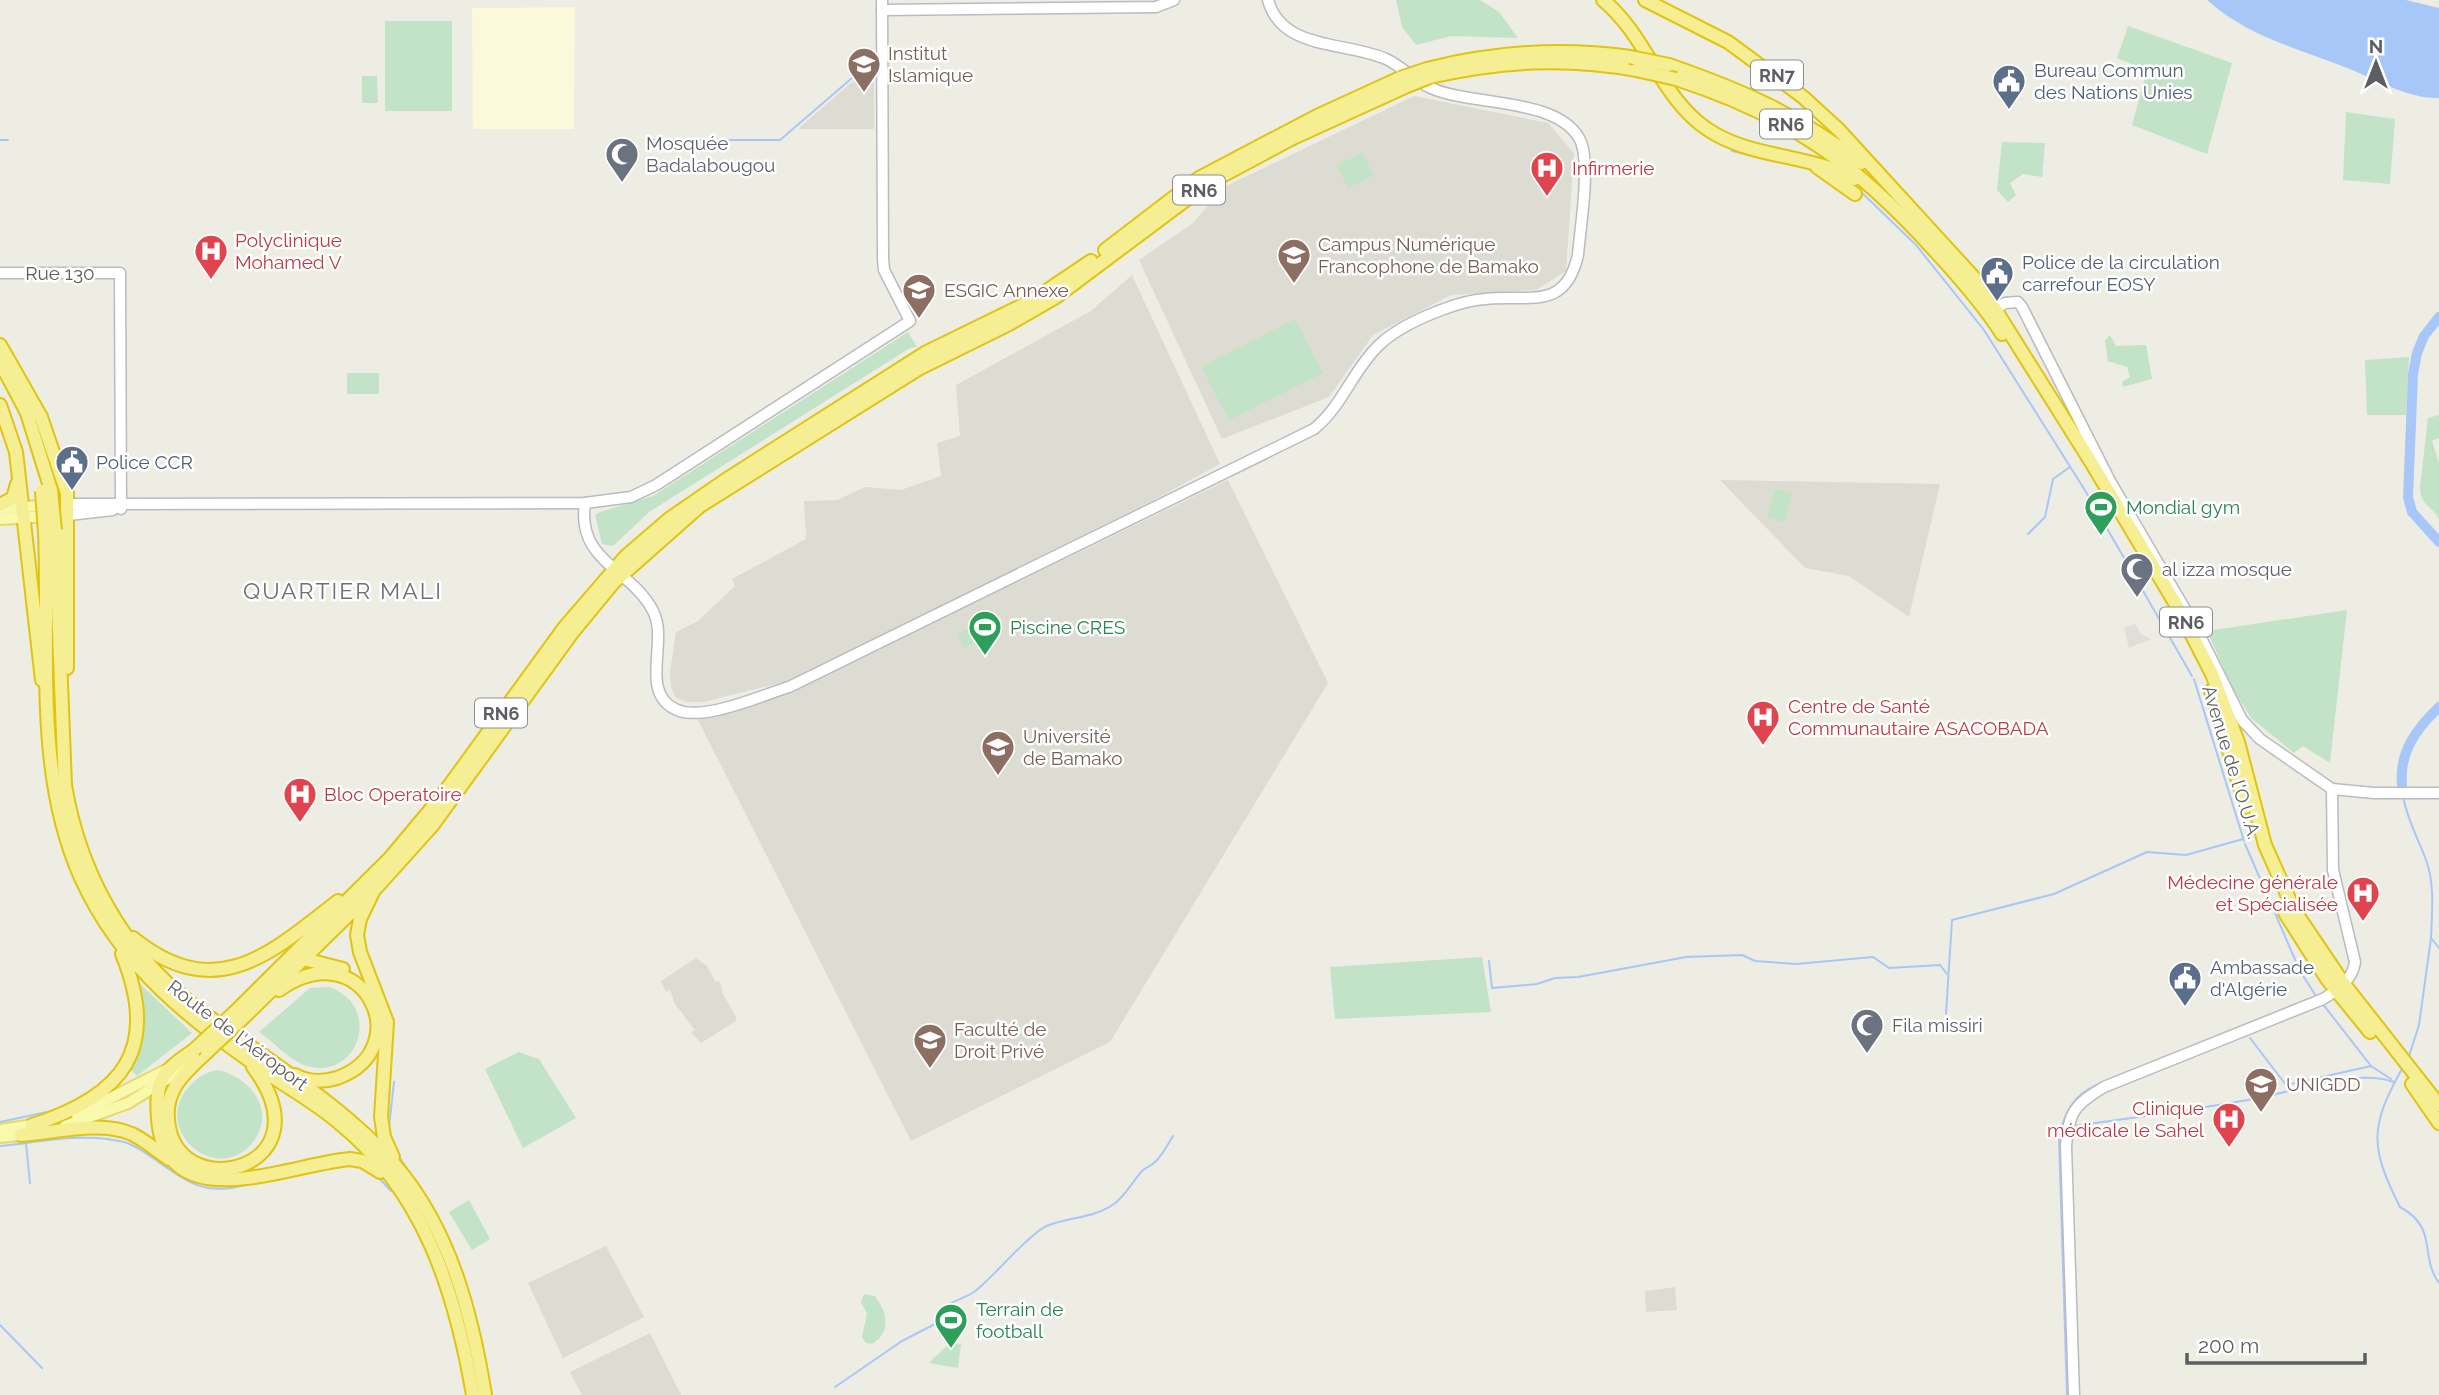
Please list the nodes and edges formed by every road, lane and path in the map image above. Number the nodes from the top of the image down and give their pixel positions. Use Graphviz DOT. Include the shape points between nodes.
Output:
graph roads {
  1 [pos="1174,0"];
  2 [pos="1268,0"];
  3 [pos="1603,0"];
  4 [pos="1645,0"];
  5 [pos="882,5"];
  6 [pos="1428,73"];
  7 [pos="1805,159"];
  8 [pos="1885,181"];
  9 [pos="1855,194"];
  10 [pos="1881,195"];
  11 [pos="0,273"];
  12 [pos="1992,312"];
  13 [pos="0,345"];
  14 [pos="0,362"];
  15 [pos="0,375"];
  16 [pos="0,405"];
  17 [pos="19,477"];
  18 [pos="46,490"];
  19 [pos="585,503"];
  20 [pos="0,507"];
  21 [pos="121,507"];
  22 [pos="68,510"];
  23 [pos="22,512"];
  24 [pos="0,519"];
  25 [pos="616,572"];
  26 [pos="55,711"];
  27 [pos="2332,789"];
  28 [pos="2439,793"];
  29 [pos="379,868"];
  30 [pos="373,890"];
  31 [pos="121,928"];
  32 [pos="117,944"];
  33 [pos="305,957"];
  34 [pos="290,958"];
  35 [pos="373,986"];
  36 [pos="2340,988"];
  37 [pos="253,1008"];
  38 [pos="239,1015"];
  39 [pos="200,1053"];
  40 [pos="247,1059"];
  41 [pos="276,1065"];
  42 [pos="168,1069"];
  43 [pos="2416,1082"];
  44 [pos="158,1086"];
  45 [pos="2439,1105"];
  46 [pos="2439,1124"];
  47 [pos="32,1125"];
  48 [pos="0,1130"];
  49 [pos="21,1135"];
  50 [pos="0,1137"];
  51 [pos="173,1161"];
  52 [pos="397,1167"];
  53 [pos="419,1217"];
  54 [pos="473,1395"];
  55 [pos="485,1395"];
  56 [pos="2074,1395"];
  1 -- 5 [label="street" via="1156,7"];
  2 -- 25 [label="street" via="1277,20 1303,38 1372,54 1430,88 1564,121 1579,138 1584,157 1578,255 1566,285 1541,298 1458,304 1396,332 1378,346 1342,401 1314,429 789,687 722,708 688,714 662,699 657,684 660,631 654,612"];
  3 -- 7 [label="highway" via="1646,52 1676,102 1707,130 1739,145"];
  4 -- 8 [label="highway, RN7" via="1728,42 1779,77 1839,130"];
  5 -- 19 [label="street" via="884,271 910,321 656,485 631,498"];
  6 -- 8 [label="highway, RN6, bridge" via="1476,57 1558,51 1669,65 1781,110"];
  6 -- 10 [label="highway, RN6, bridge" via="1558,61 1636,69 1676,79 1771,116 1823,146"];
  6 -- 25 [label="highway, RN6, bridge" via="1317,116 1199,178 1033,300 925,353 727,479 669,519"];
  7 -- 9 [label="highway"];
  7 -- 10 [label="highway" via="1838,170"];
  8 -- 12 [label="highway, Avenue de l'O.U.A. / RN6" via="1963,263"];
  10 -- 12 [label="highway, Avenue de l'O.U.A. / RN6"];
  11 -- 21 [label="street, Rue 130" via="120,273"];
  12 -- 27 [label="street, Avenue de l'O.U.A." via="2005,303 2018,302 2242,720 2260,739"];
  12 -- 36 [label="highway, Avenue de l'O.U.A. / RN6" via="2091,463 2194,639 2227,707 2265,845 2284,891"];
  13 -- 22 [label="highway" via="41,417 59,462"];
  14 -- 18 [label="highway, Route de l'Aéroport" via="27,413"];
  15 -- 18 [label="highway, Route de l'Aéroport"];
  16 -- 17 [label="highway"];
  17 -- 20 [label="highway" via="13,498"];
  17 -- 23 [label="highway"];
  18 -- 26 [label="highway, Route de l'Aéroport, bridge"];
  19 -- 21 [label="street"];
  19 -- 25 [label="street" via="582,523 594,549"];
  20 -- 23 [label="main road"];
  21 -- 22 [label="street"];
  22 -- 23 [label="main road"];
  22 -- 26 [label="highway" via="67,671"];
  23 -- 24 [label="main road"];
  23 -- 26 [label="highway" via="39,661"];
  25 -- 29 [label="highway, RN6" via="564,628 441,797"];
  25 -- 30 [label="highway, RN6" via="432,826"];
  26 -- 31 [label="highway, Route de l'Aéroport" via="71,823 82,857"];
  26 -- 32 [label="highway, Route de l'Aéroport" via="52,776 63,828 82,879"];
  27 -- 28 [label="street"];
  27 -- 36 [label="street" via="2333,870 2355,961"];
  29 -- 31 [label="highway" via="275,949 225,969 199,969 165,959"];
  29 -- 34 [label="highway"];
  30 -- 33 [label="highway, RN6"];
  30 -- 35 [label="highway" via="357,934"];
  31 -- 41 [label="highway, Route de l'Aéroport" via="139,953 190,1003"];
  32 -- 40 [label="highway, Route de l'Aéroport" via="169,999"];
  32 -- 47 [label="highway" via="137,999 136,1036 126,1064 102,1094 68,1114"];
  33 -- 34 [label="highway"];
  33 -- 35 [label="highway" via="357,974"];
  33 -- 37 [label="highway, RN6"];
  34 -- 38 [label="highway"];
  35 -- 52 [label="highway" via="387,1022 381,1117"];
  36 -- 43 [label="highway, Avenue de l'O.U.A. / RN6"];
  36 -- 56 [label="street" via="2104,1087 2076,1108 2066,1146"];
  37 -- 38 [label="highway"];
  37 -- 41 [label="highway" via="288,984 321,972 342,974 356,982 372,1003 377,1034 369,1055 354,1069 317,1081"];
  38 -- 39 [label="highway, bridge"];
  39 -- 40 [label="highway" via="170,1095 168,1124 179,1151 194,1164 216,1169 238,1168 255,1158 274,1130 273,1098"];
  39 -- 42 [label="highway"];
  39 -- 44 [label="main road"];
  40 -- 53 [label="highway, Route de l'Aéroport" via="338,1121 385,1170"];
  41 -- 52 [label="highway, Route de l'Aéroport" via="363,1132"];
  42 -- 44 [label="highway"];
  42 -- 47 [label="main road" via="88,1111"];
  43 -- 45 [label="highway, Avenue de l'O.U.A. / RN6"];
  43 -- 46 [label="highway, Avenue de l'O.U.A. / RN6"];
  44 -- 49 [label="main road" via="106,1113"];
  44 -- 51 [label="highway" via="159,1130"];
  47 -- 48 [label="main road"];
  49 -- 50 [label="main road"];
  49 -- 51 [label="highway" via="118,1130"];
  51 -- 53 [label="highway" via="194,1175 227,1181 336,1160 362,1161 384,1176"];
  52 -- 55 [label="highway, Route de l'Aéroport" via="421,1202 459,1280"];
  53 -- 54 [label="highway, Route de l'Aéroport" via="435,1247 456,1308"];
}
